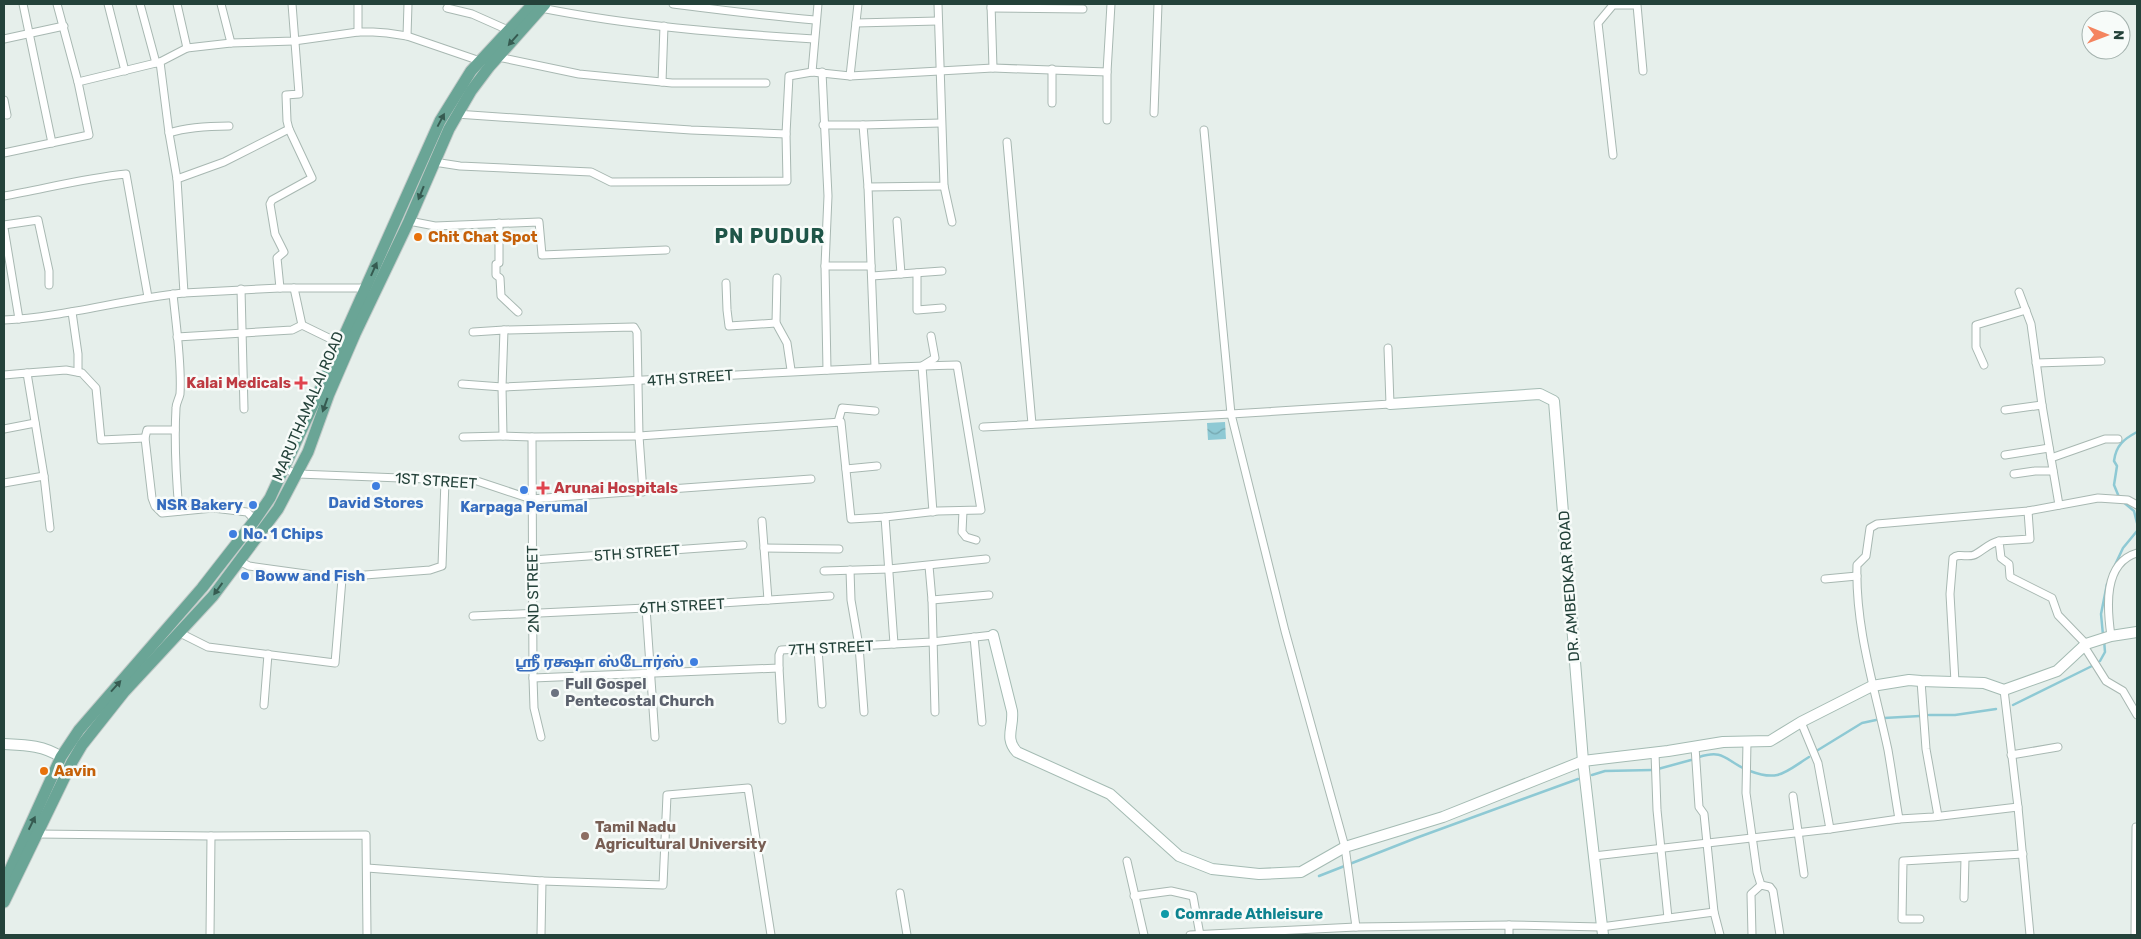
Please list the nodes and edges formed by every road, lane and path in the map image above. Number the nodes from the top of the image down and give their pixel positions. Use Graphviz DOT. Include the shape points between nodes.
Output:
graph roads {
  1 [pos="23,4"];
  2 [pos="57,4"];
  3 [pos="108,4"];
  4 [pos="140,4"];
  5 [pos="177,4"];
  6 [pos="221,4"];
  7 [pos="292,4"];
  8 [pos="358,4"];
  9 [pos="408,4"];
  10 [pos="673,4"];
  11 [pos="818,4"];
  12 [pos="858,4"];
  13 [pos="938,4"];
  14 [pos="1111,4"];
  15 [pos="1158,4"];
  16 [pos="1613,4"];
  17 [pos="540,5"];
  18 [pos="991,6"];
  19 [pos="447,8"];
  20 [pos="1083,9"];
  21 [pos="815,20"];
  22 [pos="938,21"];
  23 [pos="856,23"];
  24 [pos="64,26"];
  25 [pos="664,26"];
  26 [pos="508,30"];
  27 [pos="358,32"];
  28 [pos="28,34"];
  29 [pos="408,36"];
  30 [pos="4,38"];
  31 [pos="814,39"];
  32 [pos="294,41"];
  33 [pos="231,43"];
  34 [pos="188,48"];
  35 [pos="498,57"];
  36 [pos="158,62"];
  37 [pos="485,63"];
  38 [pos="993,68"];
  39 [pos="1052,69"];
  40 [pos="940,70"];
  41 [pos="126,71"];
  42 [pos="1643,71"];
  43 [pos="812,72"];
  44 [pos="822,72"];
  45 [pos="1107,72"];
  46 [pos="780,76"];
  47 [pos="789,76"];
  48 [pos="850,76"];
  49 [pos="78,82"];
  50 [pos="662,82"];
  51 [pos="766,83"];
  52 [pos="4,100"];
  53 [pos="1052,103"];
  54 [pos="1154,113"];
  55 [pos="456,114"];
  56 [pos="7,115"];
  57 [pos="1106,120"];
  58 [pos="941,123"];
  59 [pos="823,125"];
  60 [pos="863,125"];
  61 [pos="228,126"];
  62 [pos="289,129"];
  63 [pos="1204,130"];
  64 [pos="169,133"];
  65 [pos="786,134"];
  66 [pos="52,142"];
  67 [pos="1006,142"];
  68 [pos="4,153"];
  69 [pos="1613,155"];
  70 [pos="434,162"];
  71 [pos="177,179"];
  72 [pos="944,186"];
  73 [pos="868,187"];
  74 [pos="4,196"];
  75 [pos="409,221"];
  76 [pos="897,221"];
  77 [pos="952,222"];
  78 [pos="499,223"];
  79 [pos="4,226"];
  80 [pos="666,250"];
  81 [pos="825,266"];
  82 [pos="871,266"];
  83 [pos="942,271"];
  84 [pos="917,273"];
  85 [pos="901,274"];
  86 [pos="872,276"];
  87 [pos="777,278"];
  88 [pos="726,283"];
  89 [pos="49,285"];
  90 [pos="280,288"];
  91 [pos="294,288"];
  92 [pos="241,289"];
  93 [pos="370,289"];
  94 [pos="2019,292"];
  95 [pos="172,294"];
  96 [pos="184,294"];
  97 [pos="148,298"];
  98 [pos="942,308"];
  99 [pos="2026,310"];
  100 [pos="72,312"];
  101 [pos="518,312"];
  102 [pos="19,319"];
  103 [pos="4,320"];
  104 [pos="776,323"];
  105 [pos="302,325"];
  106 [pos="504,330"];
  107 [pos="243,332"];
  108 [pos="473,332"];
  109 [pos="931,336"];
  110 [pos="177,337"];
  111 [pos="341,344"];
  112 [pos="1388,348"];
  113 [pos="2101,361"];
  114 [pos="2036,364"];
  115 [pos="922,366"];
  116 [pos="1984,366"];
  117 [pos="875,367"];
  118 [pos="791,370"];
  119 [pos="827,370"];
  120 [pos="78,372"];
  121 [pos="27,373"];
  122 [pos="4,375"];
  123 [pos="638,382"];
  124 [pos="462,384"];
  125 [pos="502,387"];
  126 [pos="1390,404"];
  127 [pos="2042,405"];
  128 [pos="244,409"];
  129 [pos="2004,410"];
  130 [pos="875,411"];
  131 [pos="1231,414"];
  132 [pos="838,422"];
  133 [pos="35,423"];
  134 [pos="1032,424"];
  135 [pos="983,426"];
  136 [pos="4,429"];
  137 [pos="175,430"];
  138 [pos="503,436"];
  139 [pos="639,436"];
  140 [pos="463,437"];
  141 [pos="145,438"];
  142 [pos="532,438"];
  143 [pos="2118,439"];
  144 [pos="2049,448"];
  145 [pos="2005,455"];
  146 [pos="2051,458"];
  147 [pos="877,466"];
  148 [pos="284,469"];
  149 [pos="846,469"];
  150 [pos="2053,471"];
  151 [pos="298,474"];
  152 [pos="2014,474"];
  153 [pos="44,476"];
  154 [pos="810,479"];
  155 [pos="445,480"];
  156 [pos="4,483"];
  157 [pos="643,492"];
  158 [pos="532,499"];
  159 [pos="2059,505"];
  160 [pos="2137,505"];
  161 [pos="963,511"];
  162 [pos="2028,511"];
  163 [pos="179,512"];
  164 [pos="933,512"];
  165 [pos="885,517"];
  166 [pos="255,520"];
  167 [pos="762,521"];
  168 [pos="50,528"];
  169 [pos="976,540"];
  170 [pos="1999,541"];
  171 [pos="743,545"];
  172 [pos="764,548"];
  173 [pos="839,549"];
  174 [pos="2137,553"];
  175 [pos="986,559"];
  176 [pos="532,560"];
  177 [pos="238,561"];
  178 [pos="930,566"];
  179 [pos="889,569"];
  180 [pos="850,570"];
  181 [pos="824,572"];
  182 [pos="365,575"];
  183 [pos="1857,576"];
  184 [pos="1825,579"];
  185 [pos="989,595"];
  186 [pos="830,596"];
  187 [pos="768,600"];
  188 [pos="932,600"];
  189 [pos="646,608"];
  190 [pos="533,613"];
  191 [pos="473,616"];
  192 [pos="2137,632"];
  193 [pos="180,633"];
  194 [pos="993,635"];
  195 [pos="2108,637"];
  196 [pos="974,638"];
  197 [pos="932,642"];
  198 [pos="894,644"];
  199 [pos="2085,645"];
  200 [pos="859,646"];
  201 [pos="818,649"];
  202 [pos="268,654"];
  203 [pos="779,668"];
  204 [pos="650,674"];
  205 [pos="533,678"];
  206 [pos="1921,681"];
  207 [pos="1955,682"];
  208 [pos="1872,686"];
  209 [pos="2004,690"];
  210 [pos="822,704"];
  211 [pos="264,705"];
  212 [pos="864,712"];
  213 [pos="935,712"];
  214 [pos="2137,714"];
  215 [pos="782,720"];
  216 [pos="982,722"];
  217 [pos="1801,722"];
  218 [pos="541,737"];
  219 [pos="654,737"];
  220 [pos="1746,742"];
  221 [pos="4,744"];
  222 [pos="1695,747"];
  223 [pos="2058,747"];
  224 [pos="1655,753"];
  225 [pos="2011,755"];
  226 [pos="61,757"];
  227 [pos="1582,761"];
  228 [pos="1793,796"];
  229 [pos="2018,807"];
  230 [pos="1938,816"];
  231 [pos="1899,819"];
  232 [pos="2136,827"];
  233 [pos="1830,830"];
  234 [pos="1799,833"];
  235 [pos="37,834"];
  236 [pos="211,836"];
  237 [pos="1753,837"];
  238 [pos="1706,843"];
  239 [pos="1345,847"];
  240 [pos="1662,848"];
  241 [pos="2023,854"];
  242 [pos="1594,856"];
  243 [pos="1965,858"];
  244 [pos="1127,861"];
  245 [pos="366,868"];
  246 [pos="1804,874"];
  247 [pos="542,881"];
  248 [pos="4,883"];
  249 [pos="1761,885"];
  250 [pos="900,893"];
  251 [pos="1134,896"];
  252 [pos="1964,898"];
  253 [pos="4,902"];
  254 [pos="1714,912"];
  255 [pos="1668,918"];
  256 [pos="1920,920"];
  257 [pos="1509,925"];
  258 [pos="1356,927"];
  259 [pos="1602,931"];
  260 [pos="1343,932"];
  261 [pos="210,935"];
  262 [pos="367,935"];
  263 [pos="541,935"];
  264 [pos="771,935"];
  265 [pos="907,935"];
  266 [pos="1144,935"];
  267 [pos="1190,935"];
  268 [pos="1200,935"];
  269 [pos="1208,935"];
  270 [pos="1509,935"];
  271 [pos="1720,935"];
  272 [pos="1752,935"];
  273 [pos="1780,935"];
  274 [pos="2030,935"];
  275 [pos="2135,935"];
  1 -- 28 [label="street"];
  2 -- 24 [label="street"];
  3 -- 41 [label="street"];
  4 -- 36 [label="street"];
  5 -- 34 [label="street"];
  6 -- 33 [label="street"];
  7 -- 32 [label="street"];
  8 -- 27 [label="street"];
  9 -- 29 [label="street"];
  10 -- 21 [label="street"];
  11 -- 21 [label="street"];
  12 -- 23 [label="street"];
  13 -- 22 [label="street"];
  14 -- 45 [label="street"];
  15 -- 54 [label="street"];
  16 -- 42 [label="street" via="1637,5"];
  16 -- 69 [label="street" via="1598,23"];
  17 -- 25 [label="street" via="589,18"];
  17 -- 26 [label="main road, MARUTHAMALAI ROAD"];
  17 -- 35 [label="main road, MARUTHAMALAI ROAD, one-way"];
  18 -- 20 [label="street"];
  18 -- 38 [label="street"];
  19 -- 26 [label="street" via="472,14"];
  21 -- 31 [label="street"];
  22 -- 23 [label="street"];
  22 -- 40 [label="street"];
  23 -- 48 [label="street"];
  24 -- 28 [label="street"];
  24 -- 49 [label="street"];
  25 -- 31 [label="street"];
  25 -- 50 [label="street"];
  26 -- 37 [label="main road, MARUTHAMALAI ROAD"];
  27 -- 29 [label="street"];
  27 -- 32 [label="street"];
  28 -- 30 [label="street"];
  28 -- 66 [label="street"];
  29 -- 37 [label="street"];
  31 -- 43 [label="street"];
  32 -- 33 [label="street"];
  32 -- 62 [label="street" via="299,94 286,95"];
  33 -- 34 [label="street"];
  34 -- 36 [label="street"];
  35 -- 37 [label="main road, MARUTHAMALAI ROAD"];
  35 -- 50 [label="street" via="579,74"];
  36 -- 41 [label="street"];
  36 -- 64 [label="street"];
  37 -- 55 [label="main road, MARUTHAMALAI ROAD"];
  93 -- 37 [label="main road, MARUTHAMALAI ROAD, one-way" via="440,121 458,89"];
  38 -- 39 [label="street"];
  38 -- 40 [label="street"];
  39 -- 45 [label="street"];
  39 -- 53 [label="street"];
  40 -- 48 [label="street"];
  40 -- 58 [label="street"];
  41 -- 49 [label="street"];
  43 -- 44 [label="street"];
  43 -- 47 [label="street"];
  44 -- 48 [label="street"];
  44 -- 59 [label="street"];
  45 -- 57 [label="street"];
  46 -- 47 [label="street"];
  47 -- 65 [label="street"];
  49 -- 66 [label="street" via="89,135"];
  50 -- 51 [label="street"];
  52 -- 56 [label="street"];
  55 -- 65 [label="street"];
  55 -- 70 [label="main road, MARUTHAMALAI ROAD"];
  58 -- 60 [label="street"];
  58 -- 72 [label="street"];
  59 -- 60 [label="street"];
  59 -- 81 [label="street" via="828,196"];
  60 -- 73 [label="street"];
  61 -- 64 [label="street" via="205,126"];
  62 -- 71 [label="street" via="224,162"];
  62 -- 90 [label="street" via="312,178 270,204 275,234 284,252 277,258"];
  63 -- 131 [label="street"];
  64 -- 71 [label="street"];
  65 -- 70 [label="street" via="787,181 611,182 591,172"];
  66 -- 68 [label="street"];
  67 -- 134 [label="street"];
  70 -- 75 [label="main road, MARUTHAMALAI ROAD, one-way"];
  71 -- 96 [label="street"];
  72 -- 73 [label="street"];
  72 -- 77 [label="street"];
  73 -- 82 [label="street"];
  74 -- 97 [label="street" via="126,174"];
  75 -- 78 [label="street" via="435,226"];
  75 -- 93 [label="main road, MARUTHAMALAI ROAD"];
  76 -- 85 [label="street"];
  78 -- 80 [label="street" via="540,222 542,255"];
  78 -- 101 [label="street" via="496,275 500,278 501,296"];
  79 -- 89 [label="street" via="38,220"];
  79 -- 102 [label="street"];
  81 -- 82 [label="street"];
  81 -- 119 [label="street"];
  82 -- 86 [label="street"];
  83 -- 84 [label="street"];
  84 -- 85 [label="street"];
  84 -- 98 [label="street" via="917,310"];
  85 -- 86 [label="street"];
  86 -- 117 [label="street"];
  87 -- 104 [label="street"];
  88 -- 104 [label="street" via="726,310 730,326"];
  90 -- 91 [label="street"];
  90 -- 92 [label="street"];
  91 -- 93 [label="street"];
  91 -- 105 [label="street"];
  92 -- 96 [label="street"];
  92 -- 107 [label="street"];
  93 -- 111 [label="main road, MARUTHAMALAI ROAD"];
  93 -- 151 [label="main road, MARUTHAMALAI ROAD, one-way"];
  94 -- 99 [label="street"];
  95 -- 96 [label="street"];
  95 -- 97 [label="street"];
  95 -- 110 [label="street"];
  97 -- 100 [label="street"];
  99 -- 114 [label="street"];
  99 -- 116 [label="street" via="1976,325 1976,347"];
  100 -- 102 [label="street"];
  100 -- 120 [label="street"];
  102 -- 103 [label="street"];
  104 -- 118 [label="street" via="787,343"];
  105 -- 107 [label="street" via="292,330"];
  105 -- 111 [label="street"];
  106 -- 108 [label="street"];
  106 -- 123 [label="street" via="634,327 637,332"];
  106 -- 125 [label="street"];
  107 -- 110 [label="street"];
  107 -- 128 [label="street"];
  109 -- 115 [label="street" via="935,358"];
  110 -- 137 [label="street" via="180,395 176,405"];
  111 -- 148 [label="main road, MARUTHAMALAI ROAD"];
  112 -- 126 [label="street"];
  113 -- 114 [label="street"];
  114 -- 127 [label="street"];
  115 -- 117 [label="street, 4TH STREET"];
  115 -- 161 [label="street, 4TH STREET" via="957,365 981,510"];
  115 -- 164 [label="street"];
  117 -- 119 [label="street, 4TH STREET"];
  118 -- 119 [label="street, 4TH STREET"];
  118 -- 123 [label="street, 4TH STREET"];
  120 -- 121 [label="street"];
  120 -- 141 [label="street" via="96,388 101,440"];
  121 -- 122 [label="street"];
  121 -- 133 [label="street"];
  123 -- 125 [label="street, 4TH STREET"];
  123 -- 139 [label="street"];
  124 -- 125 [label="street, 4TH STREET"];
  125 -- 138 [label="street"];
  126 -- 131 [label="street"];
  126 -- 227 [label="street, DR. AMBEDKAR ROAD" via="1540,394 1554,401"];
  127 -- 129 [label="street"];
  127 -- 144 [label="street"];
  130 -- 132 [label="street" via="842,408"];
  131 -- 134 [label="street"];
  131 -- 239 [label="street" via="1277,603"];
  132 -- 139 [label="street"];
  132 -- 149 [label="street" via="841,422"];
  133 -- 136 [label="street"];
  133 -- 153 [label="street"];
  134 -- 135 [label="street"];
  137 -- 141 [label="street" via="147,430"];
  137 -- 163 [label="street"];
  138 -- 140 [label="street"];
  138 -- 142 [label="street"];
  139 -- 142 [label="street"];
  139 -- 157 [label="street"];
  141 -- 163 [label="street" via="155,506 162,513"];
  142 -- 158 [label="street, 2ND STREET"];
  143 -- 146 [label="street" via="2105,439"];
  144 -- 145 [label="street"];
  144 -- 146 [label="street"];
  146 -- 150 [label="street"];
  147 -- 149 [label="street"];
  148 -- 151 [label="street, 1ST STREET"];
  148 -- 166 [label="main road, MARUTHAMALAI ROAD"];
  149 -- 165 [label="street" via="850,519"];
  150 -- 152 [label="street"];
  150 -- 159 [label="street"];
  151 -- 155 [label="street, 1ST STREET"];
  151 -- 177 [label="main road, MARUTHAMALAI ROAD" via="256,541"];
  153 -- 156 [label="street"];
  153 -- 168 [label="street"];
  154 -- 157 [label="street, 1ST STREET"];
  155 -- 158 [label="street, 1ST STREET" via="477,481"];
  155 -- 182 [label="street" via="442,566 430,570"];
  157 -- 158 [label="street, 1ST STREET"];
  158 -- 176 [label="street, 2ND STREET"];
  159 -- 160 [label="street" via="2098,498 2128,500"];
  159 -- 162 [label="street"];
  161 -- 164 [label="street"];
  161 -- 169 [label="street" via="962,532"];
  162 -- 170 [label="street" via="2030,539"];
  162 -- 183 [label="street" via="1876,524 1870,528 1869,549 1857,565"];
  163 -- 166 [label="street" via="214,508 247,512"];
  164 -- 165 [label="street"];
  165 -- 179 [label="street"];
  226 -- 166 [label="main road, MARUTHAMALAI ROAD, one-way" via="92,714 202,588"];
  167 -- 172 [label="street"];
  170 -- 199 [label="street" via="2001,558 2009,564 2010,577 2052,598 2058,615"];
  170 -- 207 [label="street" via="1974,555 1956,555 1953,558 1950,594"];
  171 -- 176 [label="street, 5TH STREET"];
  172 -- 173 [label="street"];
  172 -- 187 [label="street"];
  174 -- 195 [label="street" via="2126,554 2108,593"];
  175 -- 178 [label="street"];
  176 -- 190 [label="street, 2ND STREET"];
  177 -- 193 [label="main road, MARUTHAMALAI ROAD, one-way"];
  177 -- 202 [label="street" via="249,566 342,579 335,663"];
  178 -- 179 [label="street"];
  178 -- 188 [label="street"];
  179 -- 180 [label="street"];
  179 -- 198 [label="street"];
  180 -- 181 [label="street"];
  180 -- 200 [label="street" via="851,600"];
  183 -- 184 [label="street"];
  183 -- 208 [label="street"];
  185 -- 188 [label="street"];
  186 -- 187 [label="street, 6TH STREET"];
  187 -- 189 [label="street, 6TH STREET"];
  188 -- 197 [label="street"];
  189 -- 190 [label="street, 6TH STREET"];
  189 -- 204 [label="street"];
  190 -- 191 [label="street, 6TH STREET"];
  190 -- 205 [label="street, 2ND STREET"];
  192 -- 195 [label="street"];
  193 -- 202 [label="street" via="208,647"];
  193 -- 235 [label="main road, MARUTHAMALAI ROAD" via="124,692 82,745"];
  194 -- 196 [label="street, 7TH STREET"];
  194 -- 239 [label="street" via="1012,711 1009,738 1017,752 1110,794 1179,856 1212,868 1259,874 1293,873 1301,872"];
  195 -- 199 [label="street"];
  196 -- 197 [label="street, 7TH STREET"];
  196 -- 216 [label="street"];
  197 -- 198 [label="street, 7TH STREET"];
  197 -- 213 [label="street"];
  198 -- 200 [label="street, 7TH STREET"];
  199 -- 209 [label="street" via="2058,671"];
  199 -- 214 [label="street" via="2106,681 2123,691"];
  200 -- 201 [label="street, 7TH STREET"];
  200 -- 212 [label="street"];
  201 -- 203 [label="street, 7TH STREET" via="781,650"];
  201 -- 210 [label="street"];
  202 -- 211 [label="street"];
  203 -- 204 [label="street, 7TH STREET"];
  203 -- 215 [label="street"];
  204 -- 205 [label="street, 7TH STREET"];
  204 -- 219 [label="street"];
  205 -- 218 [label="street, 2ND STREET" via="534,708"];
  206 -- 207 [label="street"];
  206 -- 208 [label="street"];
  206 -- 230 [label="street" via="1926,749"];
  207 -- 209 [label="street" via="1984,683"];
  208 -- 217 [label="street"];
  208 -- 231 [label="street" via="1888,751"];
  209 -- 225 [label="street"];
  217 -- 220 [label="street" via="1770,741"];
  217 -- 233 [label="street" via="1818,763"];
  220 -- 222 [label="street"];
  220 -- 237 [label="street" via="1746,793"];
  221 -- 226 [label="street" via="34,746 51,750"];
  222 -- 224 [label="street"];
  222 -- 238 [label="street" via="1699,808 1704,814"];
  223 -- 225 [label="street"];
  224 -- 227 [label="street"];
  224 -- 240 [label="street"];
  225 -- 229 [label="street"];
  248 -- 226 [label="main road, MARUTHAMALAI ROAD, one-way"];
  227 -- 239 [label="street" via="1443,817"];
  227 -- 242 [label="street, DR. AMBEDKAR ROAD"];
  228 -- 234 [label="street"];
  229 -- 230 [label="street"];
  229 -- 241 [label="street"];
  230 -- 231 [label="street"];
  231 -- 233 [label="street"];
  232 -- 275 [label="street"];
  233 -- 234 [label="street"];
  234 -- 237 [label="street"];
  234 -- 246 [label="street"];
  235 -- 236 [label="street"];
  235 -- 253 [label="main road, MARUTHAMALAI ROAD"];
  236 -- 245 [label="street" via="366,835"];
  236 -- 261 [label="street"];
  237 -- 238 [label="street"];
  237 -- 249 [label="street"];
  238 -- 240 [label="street"];
  238 -- 254 [label="street"];
  239 -- 258 [label="street"];
  240 -- 242 [label="street"];
  240 -- 255 [label="street"];
  241 -- 243 [label="street"];
  241 -- 274 [label="street"];
  242 -- 259 [label="street, DR. AMBEDKAR ROAD"];
  243 -- 252 [label="street"];
  243 -- 256 [label="street" via="1903,861 1902,919"];
  244 -- 251 [label="street"];
  245 -- 247 [label="street"];
  245 -- 262 [label="street"];
  247 -- 263 [label="street"];
  247 -- 264 [label="street" via="663,885 667,795 748,788"];
  249 -- 272 [label="street" via="1752,894"];
  249 -- 273 [label="street" via="1773,891"];
  250 -- 265 [label="street"];
  251 -- 266 [label="street"];
  251 -- 268 [label="street" via="1172,891 1193,896"];
  254 -- 255 [label="street"];
  254 -- 271 [label="street"];
  255 -- 259 [label="street"];
  257 -- 258 [label="street"];
  257 -- 259 [label="street"];
  257 -- 270 [label="street"];
  258 -- 260 [label="street"];
  260 -- 269 [label="street"];
  267 -- 268 [label="street"];
  268 -- 269 [label="street"];
}
